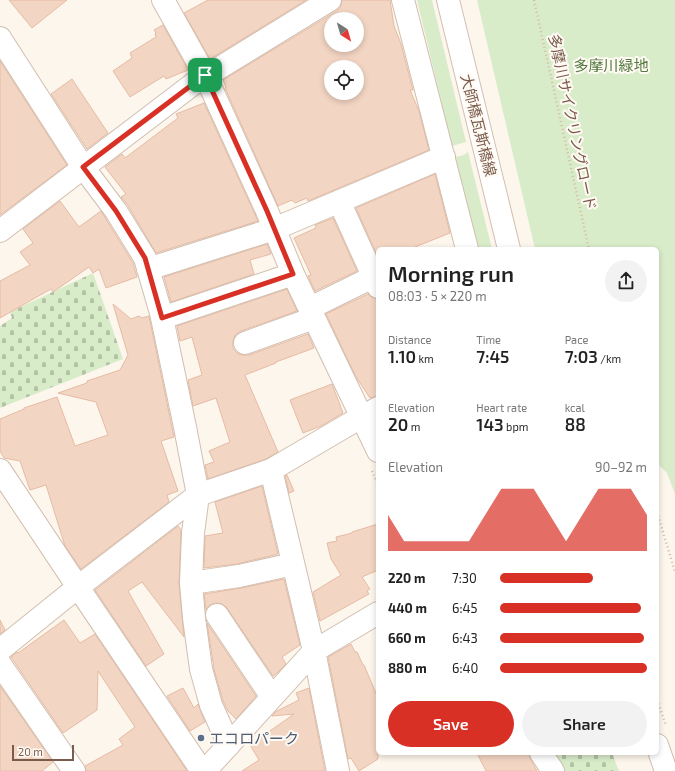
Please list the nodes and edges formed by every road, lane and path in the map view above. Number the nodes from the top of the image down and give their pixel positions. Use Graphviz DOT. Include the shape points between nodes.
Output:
graph roads {
  1 [pos="163,0"];
  2 [pos="330,0"];
  3 [pos="403,0"];
  4 [pos="448,0"];
  5 [pos="534,0"];
  6 [pos="1,44"];
  7 [pos="205,75"];
  8 [pos="444,157"];
  9 [pos="83,167"];
  10 [pos="339,201"];
  11 [pos="274,229"];
  12 [pos="0,231"];
  13 [pos="466,247"];
  14 [pos="509,247"];
  15 [pos="589,247"];
  16 [pos="148,269"];
  17 [pos="293,274"];
  18 [pos="376,282"];
  19 [pos="312,313"];
  20 [pos="162,318"];
  21 [pos="244,343"];
  22 [pos="370,413"];
  23 [pos="376,442"];
  24 [pos="0,470"];
  25 [pos="271,470"];
  26 [pos="198,496"];
  27 [pos="659,519"];
  28 [pos="293,564"];
  29 [pos="675,572"];
  30 [pos="191,583"];
  31 [pos="78,587"];
  32 [pos="376,614"];
  33 [pos="217,615"];
  34 [pos="0,650"];
  35 [pos="314,651"];
  36 [pos="0,664"];
  37 [pos="272,697"];
  38 [pos="659,712"];
  39 [pos="663,737"];
  40 [pos="229,745"];
  41 [pos="542,755"];
  42 [pos="66,768"];
  43 [pos="204,771"];
  44 [pos="338,771"];
  45 [pos="553,771"];
  46 [pos="666,771"];
  1 -- 7 [label="street"];
  2 -- 7 [label="street"];
  3 -- 8 [label="street"];
  4 -- 14 [label="street, 大師橋瓦斯橋線"];
  5 -- 15 [label="path, 多摩川サイクリングロード"];
  6 -- 9 [label="street"];
  7 -- 9 [label="street"];
  7 -- 11 [label="street"];
  8 -- 10 [label="street"];
  8 -- 13 [label="street"];
  9 -- 12 [label="street"];
  9 -- 16 [label="street" via="116,211 145,258"];
  10 -- 11 [label="street"];
  10 -- 18 [label="street"];
  11 -- 16 [label="street"];
  11 -- 17 [label="street"];
  16 -- 20 [label="street"];
  17 -- 19 [label="street"];
  17 -- 20 [label="street"];
  18 -- 19 [label="street"];
  19 -- 21 [label="street"];
  19 -- 22 [label="street"];
  20 -- 26 [label="street"];
  22 -- 23 [label="street"];
  22 -- 25 [label="street"];
  24 -- 31 [label="street"];
  25 -- 26 [label="street"];
  25 -- 28 [label="street"];
  26 -- 30 [label="street"];
  26 -- 31 [label="street"];
  27 -- 29 [label="path"];
  28 -- 30 [label="street"];
  28 -- 35 [label="street"];
  30 -- 40 [label="street" via="201,669 211,705"];
  31 -- 34 [label="street"];
  31 -- 43 [label="street"];
  32 -- 35 [label="street"];
  33 -- 37 [label="street"];
  35 -- 37 [label="street"];
  35 -- 44 [label="street"];
  36 -- 42 [label="street"];
  37 -- 40 [label="street"];
  38 -- 39 [label="path"];
  39 -- 46 [label="street"];
  40 -- 43 [label="street"];
  41 -- 45 [label="street"];
}
